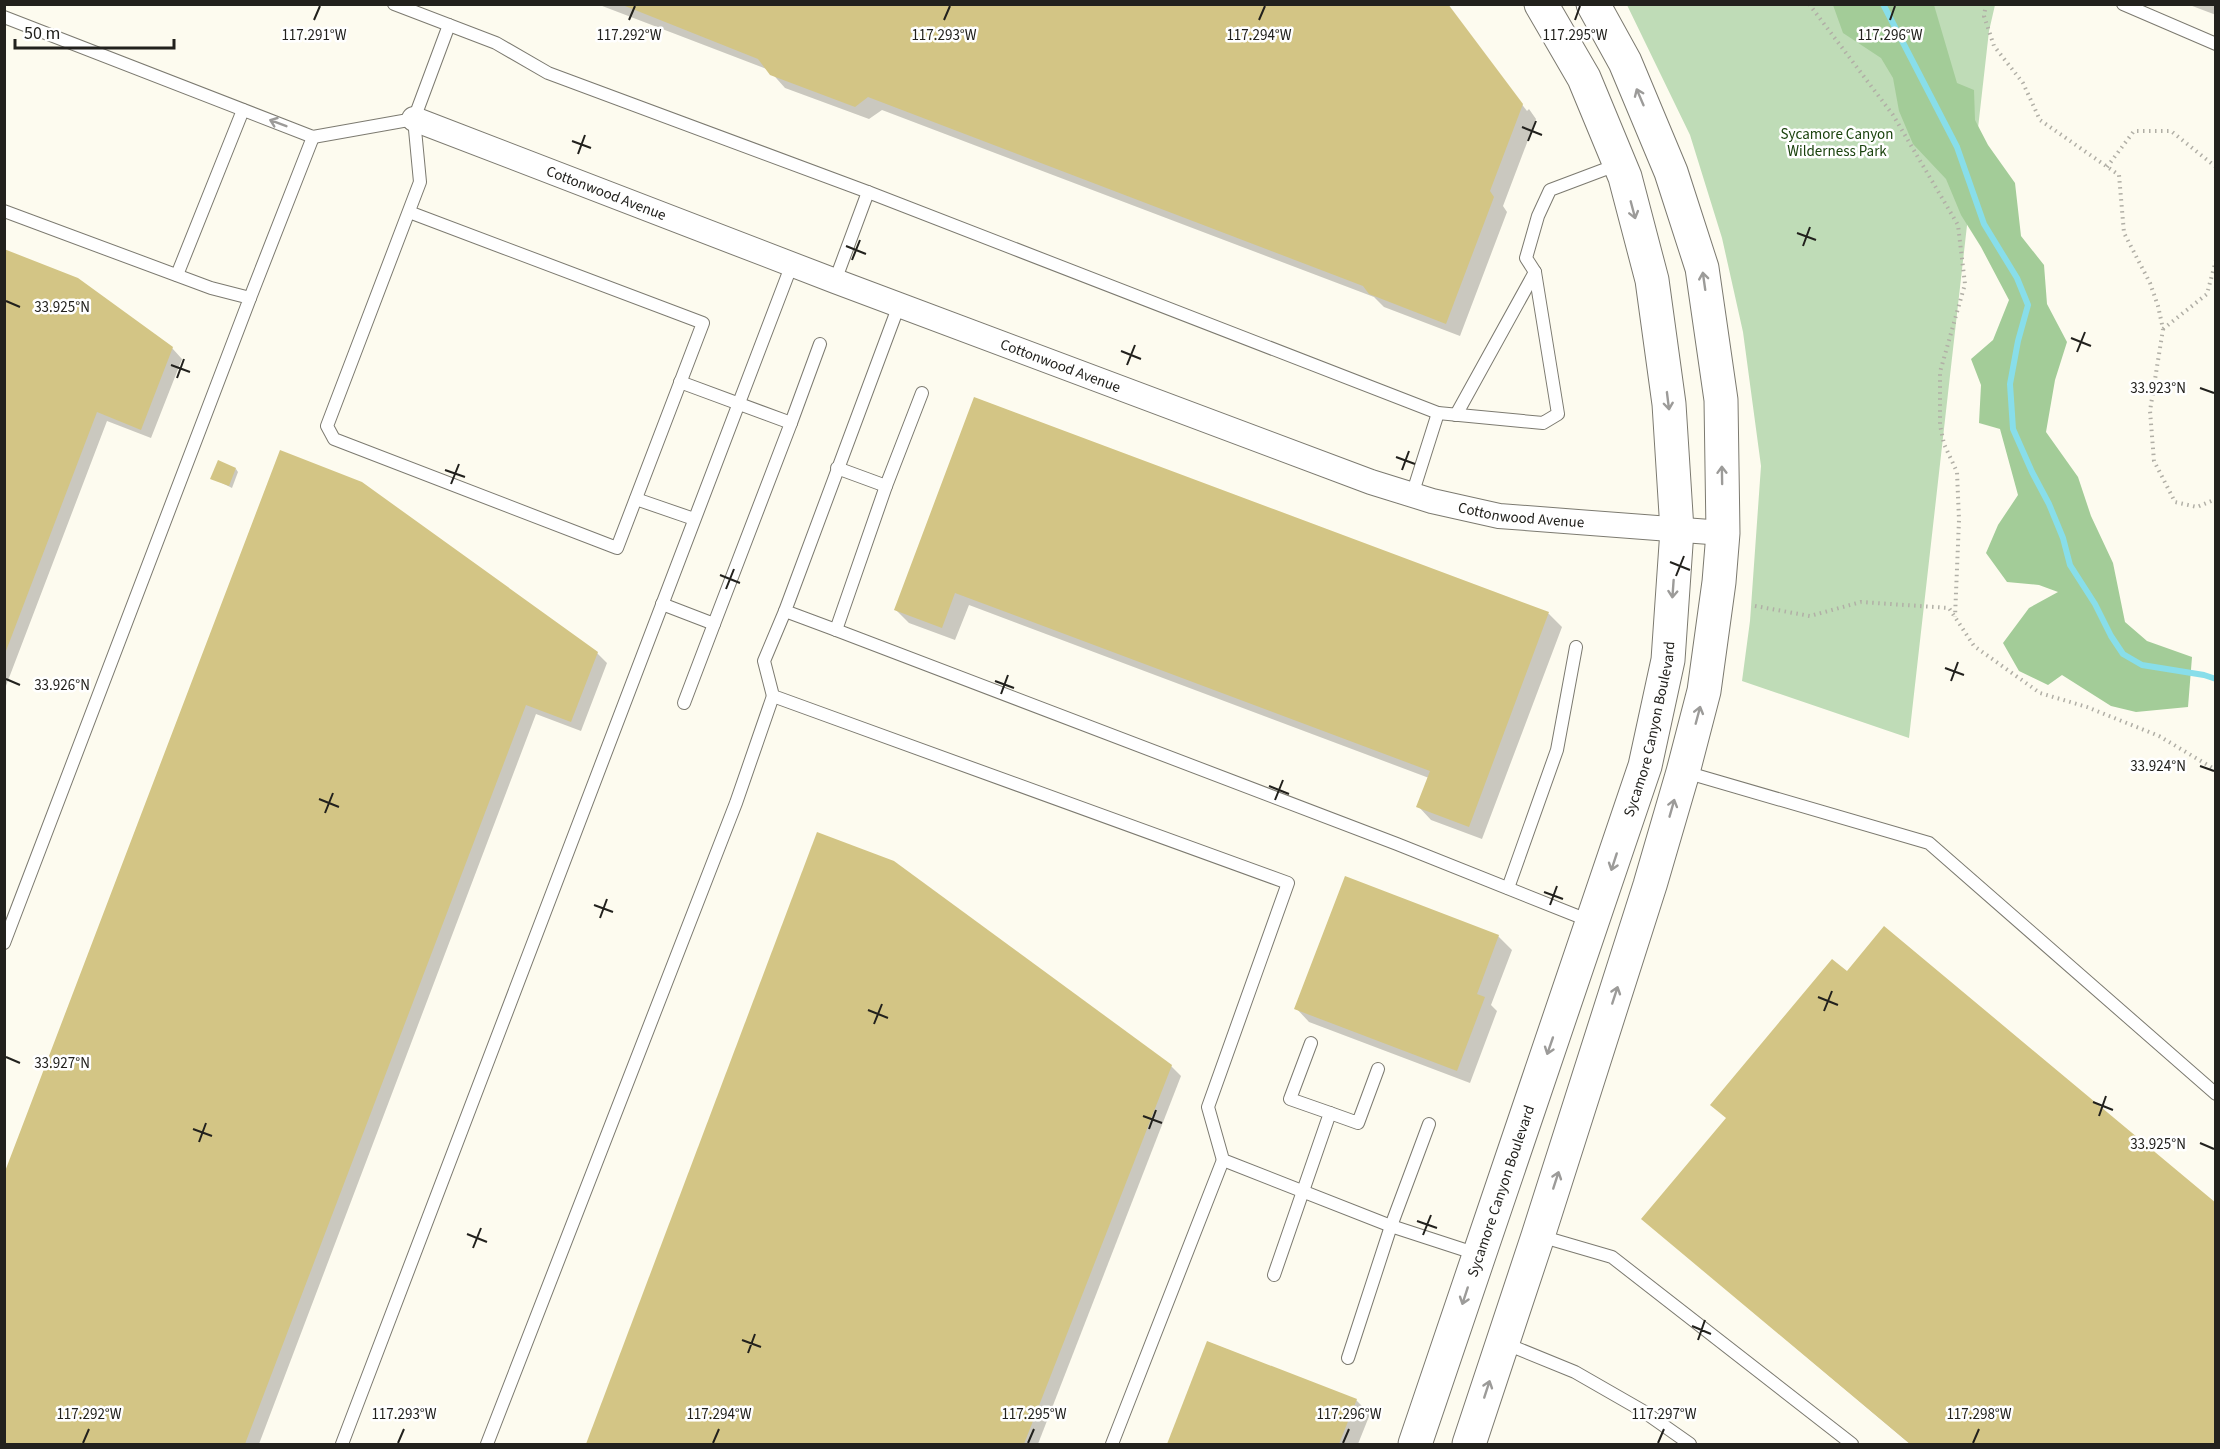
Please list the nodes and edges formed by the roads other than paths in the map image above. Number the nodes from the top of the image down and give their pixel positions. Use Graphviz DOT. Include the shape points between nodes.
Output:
graph roads {
  1 [pos="394,4"];
  2 [pos="1540,4"];
  3 [pos="1593,4"];
  4 [pos="2123,4"];
  5 [pos="4,17"];
  6 [pos="448,25"];
  7 [pos="2216,44"];
  8 [pos="243,110"];
  9 [pos="414,119"];
  10 [pos="313,137"];
  11 [pos="1619,164"];
  12 [pos="868,192"];
  13 [pos="4,210"];
  14 [pos="409,212"];
  15 [pos="792,264"];
  16 [pos="1535,272"];
  17 [pos="177,275"];
  18 [pos="835,281"];
  19 [pos="250,298"];
  20 [pos="899,305"];
  21 [pos="820,344"];
  22 [pos="680,382"];
  23 [pos="922,393"];
  24 [pos="739,403"];
  25 [pos="1438,413"];
  26 [pos="1456,415"];
  27 [pos="790,423"];
  28 [pos="837,468"];
  29 [pos="886,486"];
  30 [pos="1412,495"];
  31 [pos="636,499"];
  32 [pos="694,519"];
  33 [pos="1677,530"];
  34 [pos="1724,533"];
  35 [pos="662,604"];
  36 [pos="785,611"];
  37 [pos="714,624"];
  38 [pos="836,630"];
  39 [pos="1576,647"];
  40 [pos="773,696"];
  41 [pos="684,703"];
  42 [pos="1683,772"];
  43 [pos="1508,888"];
  44 [pos="1593,922"];
  45 [pos="4,944"];
  46 [pos="1311,1043"];
  47 [pos="1378,1069"];
  48 [pos="2216,1094"];
  49 [pos="1330,1113"];
  50 [pos="1429,1124"];
  51 [pos="1223,1160"];
  52 [pos="1302,1191"];
  53 [pos="1391,1226"];
  54 [pos="1538,1236"];
  55 [pos="1479,1254"];
  56 [pos="1274,1275"];
  57 [pos="1503,1342"];
  58 [pos="1348,1358"];
  59 [pos="342,1444"];
  60 [pos="487,1444"];
  61 [pos="1112,1444"];
  62 [pos="1415,1444"];
  63 [pos="1469,1444"];
  64 [pos="1690,1444"];
  65 [pos="1852,1444"];
  1 -- 6 [label="lane"];
  2 -- 11 [label="main road, Sycamore Canyon Boulevard" via="1584,78"];
  34 -- 3 [label="main road, one-way" via="1721,400 1702,268 1671,172 1625,62"];
  4 -- 7 [label="lane"];
  5 -- 8 [label="lane"];
  6 -- 9 [label="lane"];
  6 -- 12 [label="lane" via="496,43 548,73"];
  10 -- 8 [label="lane, one-way"];
  8 -- 17 [label="lane"];
  9 -- 10 [label="lane"];
  9 -- 14 [label="lane" via="420,182"];
  9 -- 15 [label="street, Cottonwood Avenue"];
  10 -- 19 [label="lane"];
  11 -- 16 [label="lane" via="1550,190 1526,258"];
  11 -- 33 [label="main road, Sycamore Canyon Boulevard, one-way" via="1652,280 1669,404"];
  12 -- 18 [label="lane"];
  12 -- 25 [label="lane"];
  13 -- 17 [label="lane"];
  14 -- 22 [label="lane" via="703,323"];
  14 -- 31 [label="lane" via="327,426 334,439 617,548"];
  15 -- 18 [label="street, Cottonwood Avenue"];
  15 -- 24 [label="lane"];
  16 -- 26 [label="lane"];
  16 -- 26 [label="lane" via="1558,414 1543,423"];
  17 -- 19 [label="lane"];
  18 -- 20 [label="street, Cottonwood Avenue"];
  19 -- 45 [label="lane"];
  20 -- 28 [label="lane"];
  20 -- 30 [label="street, Cottonwood Avenue"];
  21 -- 27 [label="lane"];
  22 -- 24 [label="lane"];
  22 -- 31 [label="lane"];
  23 -- 29 [label="lane"];
  24 -- 27 [label="lane"];
  24 -- 32 [label="lane"];
  25 -- 26 [label="lane"];
  25 -- 30 [label="lane"];
  27 -- 37 [label="lane"];
  28 -- 29 [label="lane"];
  28 -- 36 [label="lane"];
  29 -- 38 [label="lane"];
  30 -- 33 [label="street, Cottonwood Avenue" via="1499,516"];
  31 -- 32 [label="lane"];
  32 -- 35 [label="lane"];
  33 -- 34 [label="street, Cottonwood Avenue"];
  33 -- 44 [label="main road, Sycamore Canyon Boulevard, one-way" via="1668,660 1645,766"];
  42 -- 34 [label="main road, one-way" via="1704,691"];
  35 -- 37 [label="lane"];
  35 -- 59 [label="lane"];
  36 -- 38 [label="lane"];
  36 -- 40 [label="lane" via="764,661"];
  37 -- 41 [label="lane"];
  38 -- 43 [label="lane"];
  39 -- 43 [label="lane" via="1557,750"];
  40 -- 51 [label="lane" via="1288,883 1208,1107"];
  40 -- 60 [label="lane" via="736,803"];
  42 -- 48 [label="lane" via="1929,843"];
  54 -- 42 [label="main road, one-way"];
  43 -- 44 [label="lane"];
  44 -- 55 [label="main road, Sycamore Canyon Boulevard, one-way"];
  46 -- 49 [label="lane" via="1290,1099"];
  47 -- 49 [label="lane" via="1358,1123"];
  49 -- 52 [label="lane"];
  50 -- 53 [label="lane"];
  51 -- 52 [label="lane"];
  51 -- 61 [label="lane"];
  52 -- 53 [label="lane"];
  52 -- 56 [label="lane"];
  53 -- 55 [label="lane"];
  53 -- 58 [label="lane"];
  54 -- 57 [label="main road"];
  54 -- 65 [label="lane" via="1612,1257"];
  55 -- 62 [label="main road, Sycamore Canyon Boulevard, one-way"];
  63 -- 57 [label="main road, one-way"];
  57 -- 64 [label="lane" via="1575,1372 1643,1411"];
}
